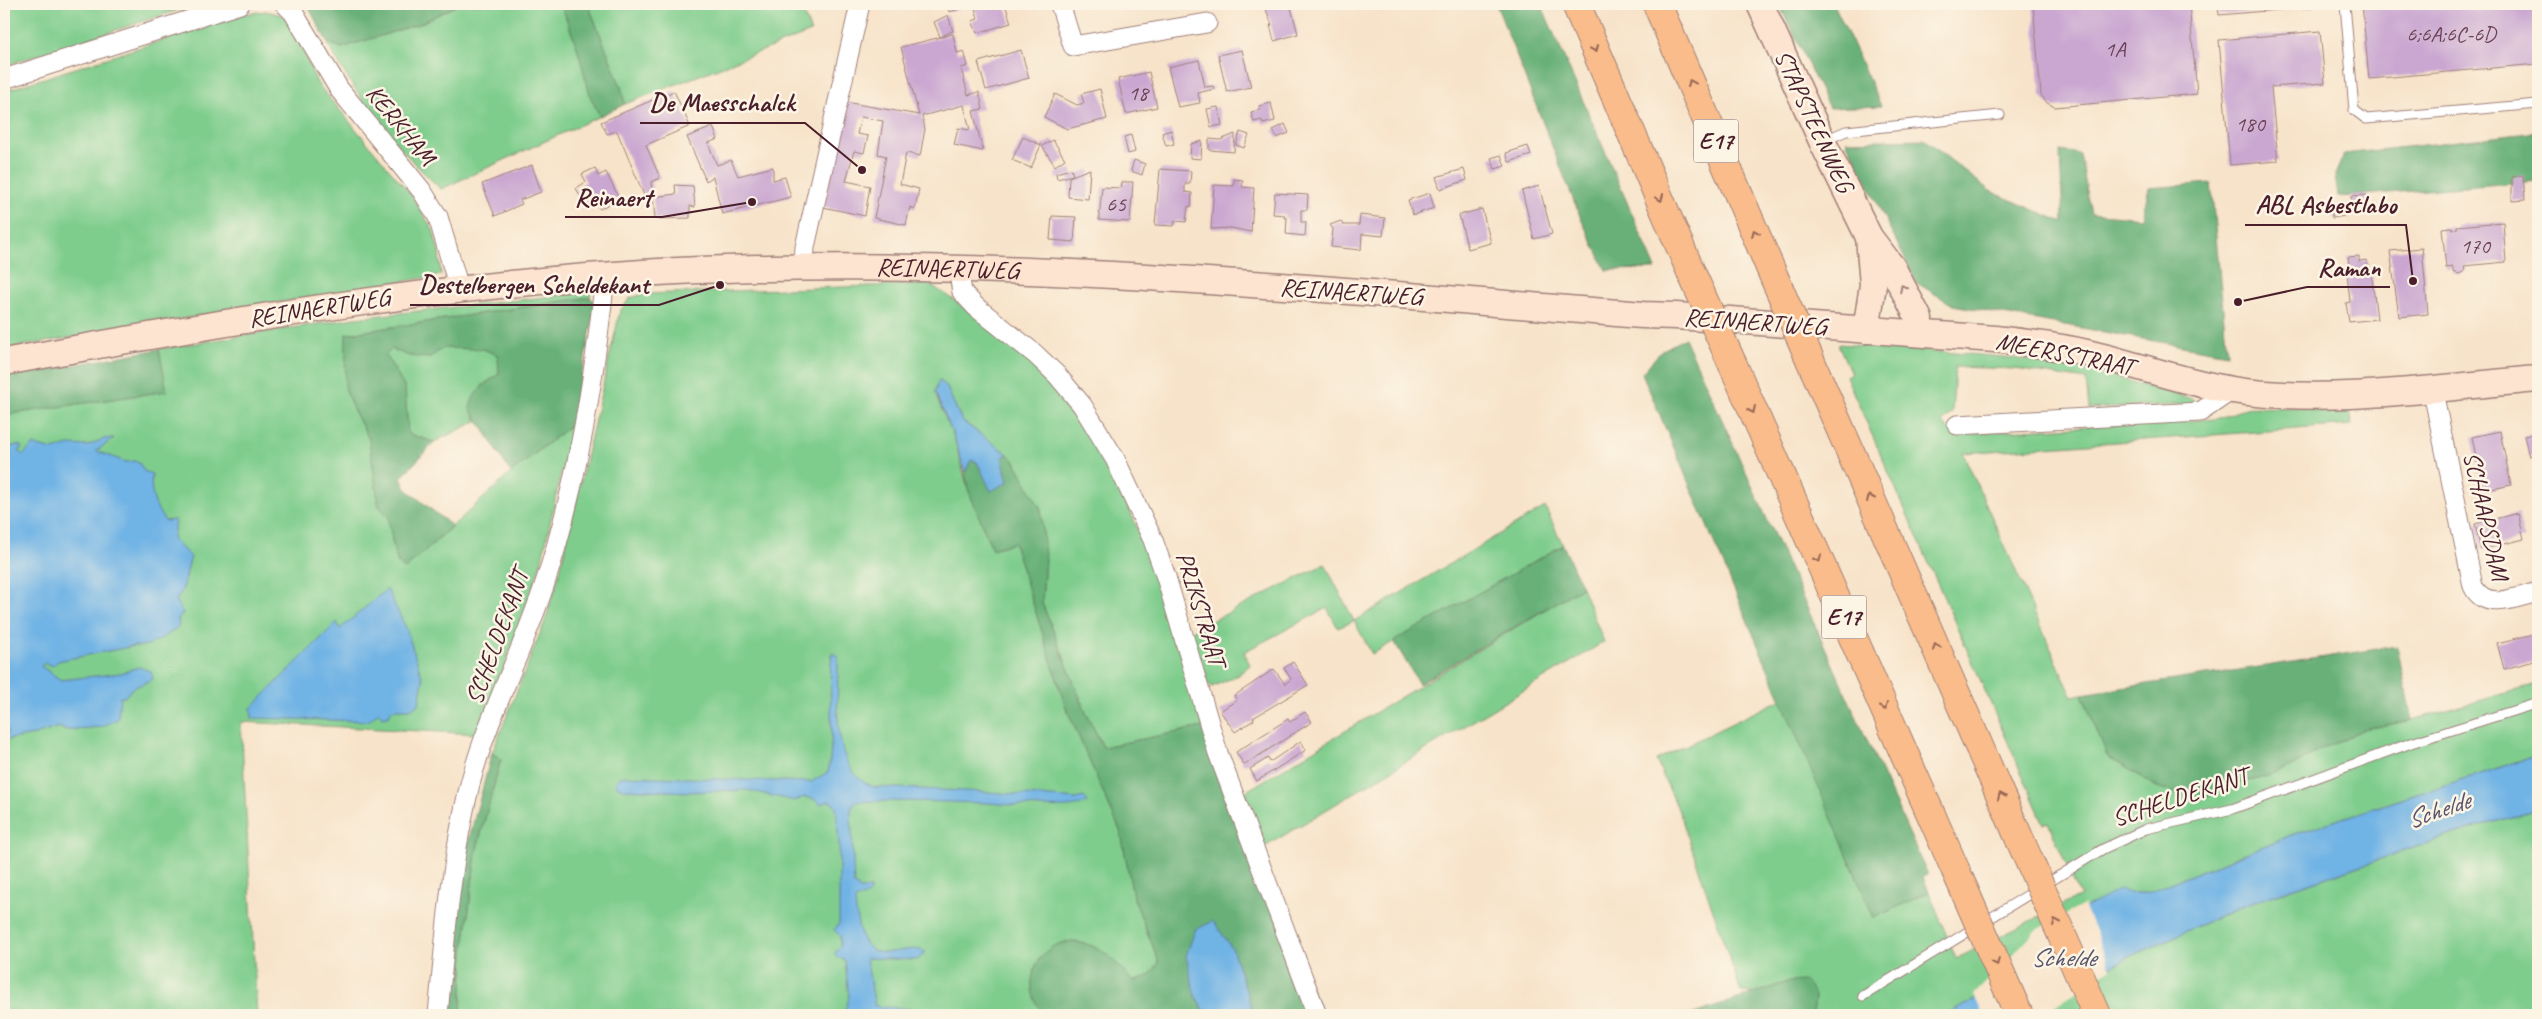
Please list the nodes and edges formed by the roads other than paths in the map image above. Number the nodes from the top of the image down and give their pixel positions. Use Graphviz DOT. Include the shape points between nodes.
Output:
graph roads {
  1 [pos="240,4"];
  2 [pos="285,4"];
  3 [pos="860,4"];
  4 [pos="1060,4"];
  5 [pos="1576,4"];
  6 [pos="1657,4"];
  7 [pos="1760,4"];
  8 [pos="2344,4"];
  9 [pos="1206,22"];
  10 [pos="4,79"];
  11 [pos="2538,104"];
  12 [pos="2000,115"];
  13 [pos="1822,141"];
  14 [pos="1869,237"];
  15 [pos="804,267"];
  16 [pos="958,268"];
  17 [pos="605,276"];
  18 [pos="459,288"];
  19 [pos="1866,330"];
  20 [pos="1906,333"];
  21 [pos="4,362"];
  22 [pos="2538,379"];
  23 [pos="2432,387"];
  24 [pos="2232,390"];
  25 [pos="1957,425"];
  26 [pos="2538,592"];
  27 [pos="2538,703"];
  28 [pos="1863,996"];
  29 [pos="438,1015"];
  30 [pos="1317,1015"];
  31 [pos="2019,1015"];
  32 [pos="2096,1015"];
  1 -- 10 [label="street"];
  2 -- 18 [label="street, KERKHAM" via="339,89 422,191 438,217"];
  3 -- 15 [label="street" via="805,247"];
  4 -- 9 [label="street" via="1073,46"];
  5 -- 31 [label="highway, E17, one-way, bridge"];
  32 -- 6 [label="highway, E17, one-way, bridge"];
  7 -- 13 [label="main road, STAPSTEENWEG"];
  8 -- 11 [label="lane" via="2354,110 2366,119"];
  12 -- 13 [label="lane" via="1846,131"];
  13 -- 14 [label="main road, STAPSTEENWEG"];
  14 -- 19 [label="main road, STAPSTEENWEG" via="1873,285"];
  20 -- 14 [label="main road, STAPSTEENWEG, one-way" via="1919,319 1892,267"];
  15 -- 16 [label="main road, REINAERTWEG"];
  15 -- 17 [label="main road, REINAERTWEG"];
  16 -- 19 [label="main road, REINAERTWEG" via="1246,284 1643,316"];
  16 -- 30 [label="street, PRIKSTRAAT" via="962,292 1057,375 1082,405 1115,459 1153,540 1218,753"];
  17 -- 18 [label="main road, REINAERTWEG"];
  17 -- 29 [label="street, SCHELDEKANT" via="579,444 555,548 484,741 460,824"];
  18 -- 21 [label="main road, REINAERTWEG" via="331,305"];
  19 -- 20 [label="main road, REINAERTWEG"];
  20 -- 24 [label="main road, MEERSSTRAAT" via="2047,345"];
  22 -- 23 [label="main road, MEERSSTRAAT"];
  23 -- 24 [label="main road, MEERSSTRAAT" via="2329,396"];
  23 -- 26 [label="street, SCHAAPSDAM" via="2476,594 2496,601"];
  24 -- 25 [label="street, MEERSSTRAAT" via="2200,412"];
  27 -- 28 [label="lane, SCHELDEKANT" via="2411,743 2232,809 2146,829 2103,849"];
}
